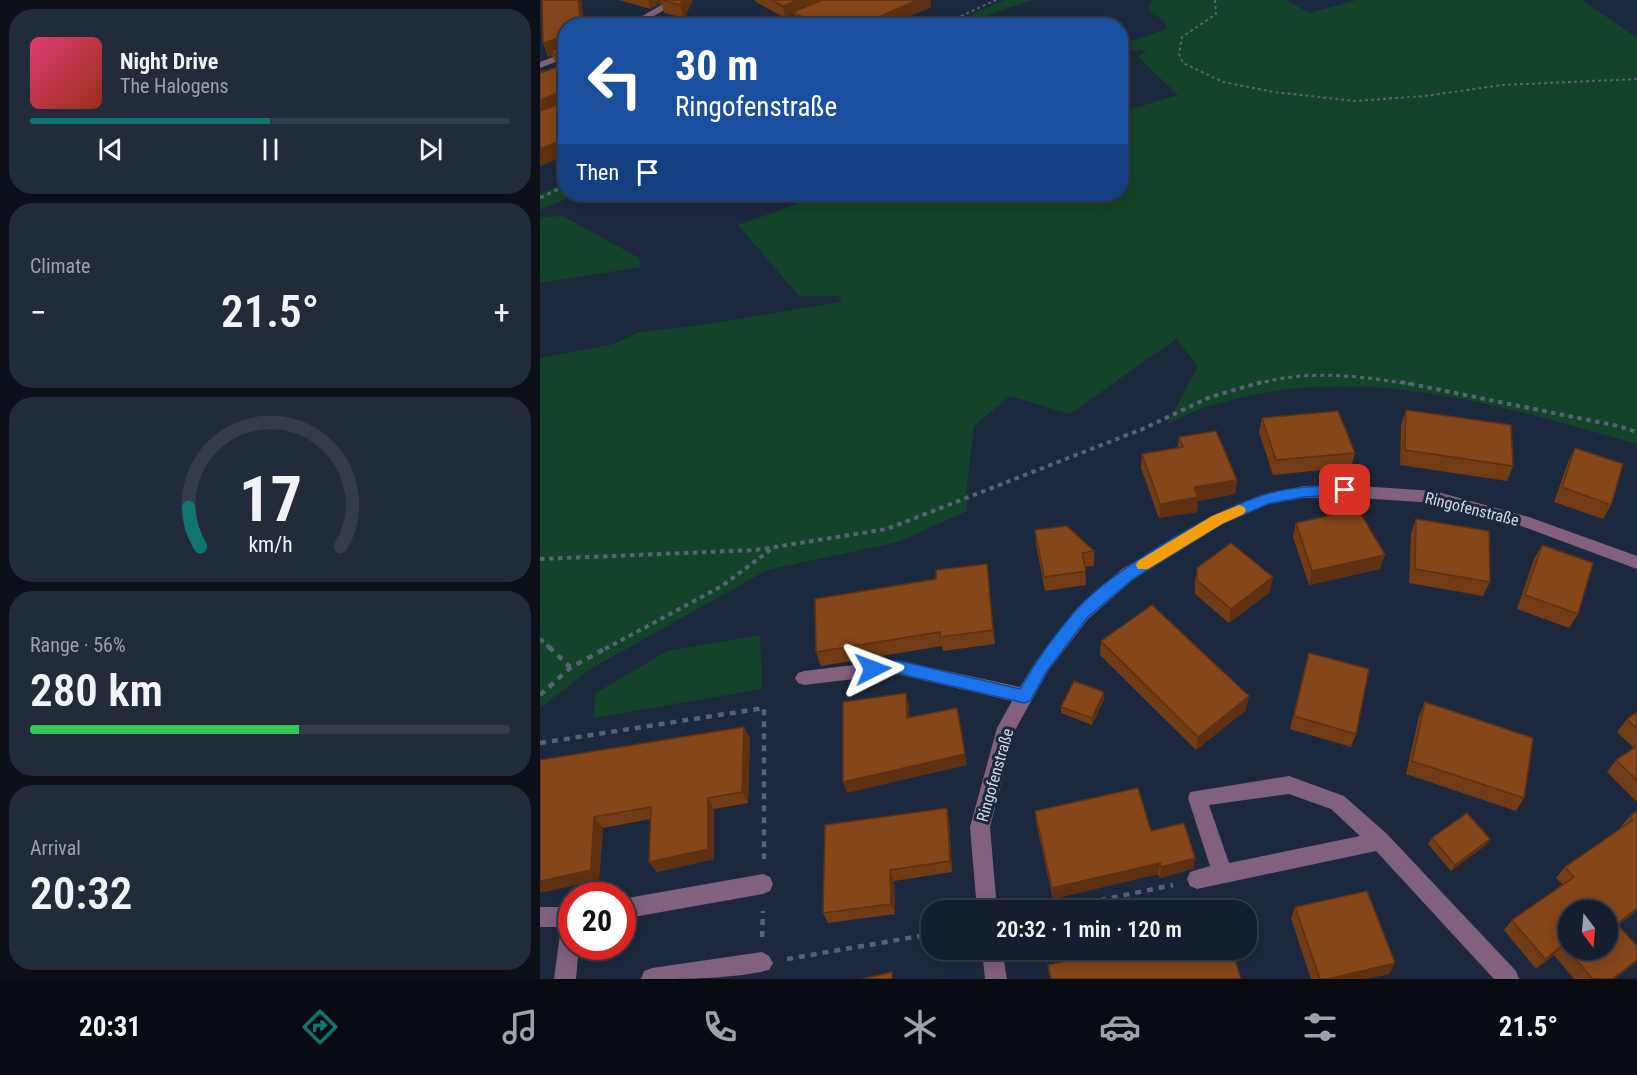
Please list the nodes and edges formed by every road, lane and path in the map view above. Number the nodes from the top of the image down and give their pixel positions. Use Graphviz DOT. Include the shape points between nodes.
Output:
graph roads {
  1 [pos="677,0"];
  2 [pos="842,0"];
  3 [pos="996,0"];
  4 [pos="1215,0"];
  5 [pos="644,18"];
  6 [pos="796,18"];
  7 [pos="957,18"];
  8 [pos="558,58"];
  9 [pos="540,65"];
  10 [pos="1637,79"];
  11 [pos="558,189"];
  12 [pos="540,198"];
  13 [pos="1637,432"];
  14 [pos="775,547"];
  15 [pos="540,560"];
  16 [pos="1637,563"];
  17 [pos="540,639"];
  18 [pos="570,668"];
  19 [pos="804,678"];
  20 [pos="540,695"];
  21 [pos="1024,696"];
  22 [pos="540,742"];
  23 [pos="1380,841"];
  24 [pos="764,854"];
  25 [pos="1223,874"];
  26 [pos="1197,879"];
  27 [pos="763,884"];
  28 [pos="986,900"];
  29 [pos="1099,900"];
  30 [pos="636,907"];
  31 [pos="540,917"];
  32 [pos="558,918"];
  33 [pos="921,936"];
  34 [pos="567,960"];
  35 [pos="993,960"];
  36 [pos="762,963"];
  37 [pos="565,979"];
  38 [pos="652,979"];
  39 [pos="996,979"];
  40 [pos="1508,979"];
  1 -- 5 [label="street"];
  2 -- 6 [label="street"];
  3 -- 7 [label="path"];
  4 -- 10 [label="path" via="1216,14 1182,37 1179,54 1183,63 1223,82 1274,92 1355,101 1502,85"];
  8 -- 9 [label="street"];
  11 -- 12 [label="path"];
  13 -- 14 [label="path" via="1424,386 1348,374 1281,377 1210,397 1145,428 887,529"];
  14 -- 15 [label="path"];
  14 -- 18 [label="path" via="722,586"];
  16 -- 21 [label="street, Ringofenstraße" via="1524,521 1434,497 1345,490 1266,499 1217,520 1128,574 1083,613"];
  17 -- 18 [label="path"];
  18 -- 20 [label="path"];
  19 -- 21 [label="street" via="896,667"];
  21 -- 28 [label="street, Ringofenstraße" via="1006,728 980,827"];
  22 -- 24 [label="path" via="764,708"];
  23 -- 25 [label="street"];
  23 -- 25 [label="street" via="1337,802 1289,784 1197,798"];
  23 -- 40 [label="street"];
  25 -- 26 [label="street"];
  26 -- 29 [label="path"];
  27 -- 30 [label="street"];
  31 -- 32 [label="street"];
  33 -- 36 [label="path"];
  34 -- 37 [label="street"];
  35 -- 39 [label="street"];
  36 -- 38 [label="street"];
}
